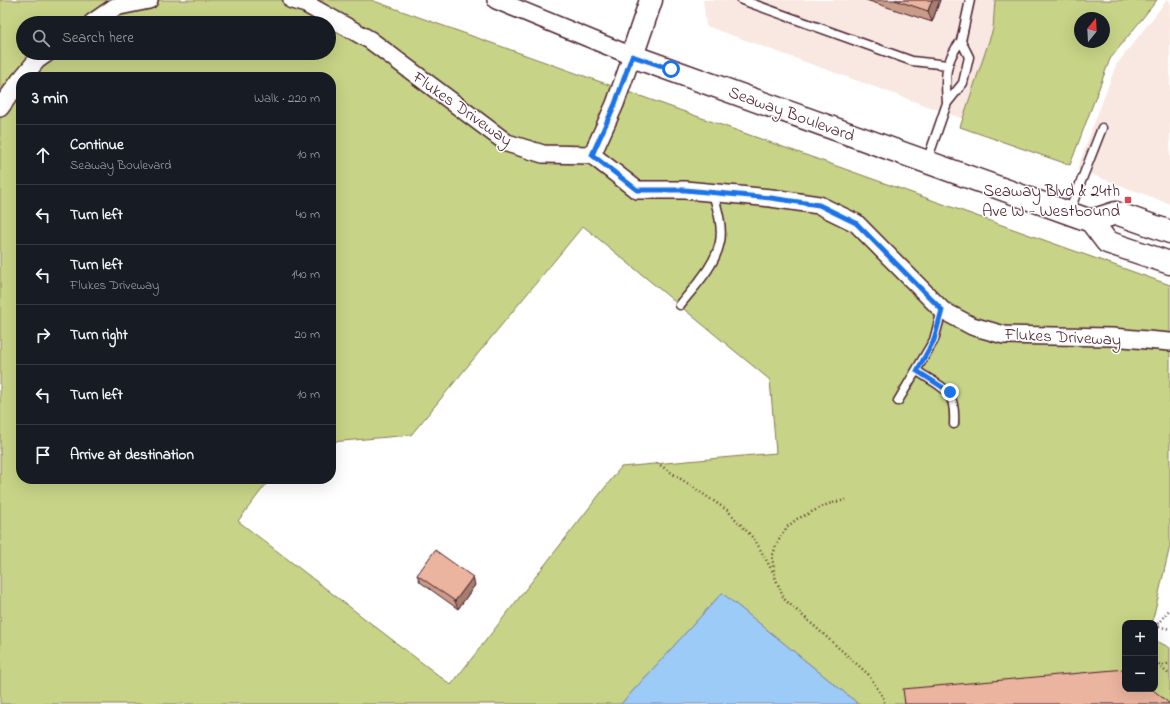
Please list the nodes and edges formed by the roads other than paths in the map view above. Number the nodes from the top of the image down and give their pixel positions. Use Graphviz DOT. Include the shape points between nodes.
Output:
graph roads {
  1 [pos="149,0"];
  2 [pos="292,0"];
  3 [pos="496,0"];
  4 [pos="651,0"];
  5 [pos="742,0"];
  6 [pos="970,0"];
  7 [pos="102,16"];
  8 [pos="327,16"];
  9 [pos="336,21"];
  10 [pos="962,41"];
  11 [pos="632,56"];
  12 [pos="37,60"];
  13 [pos="948,65"];
  14 [pos="27,72"];
  15 [pos="16,86"];
  16 [pos="947,103"];
  17 [pos="0,108"];
  18 [pos="1102,128"];
  19 [pos="592,155"];
  20 [pos="927,162"];
  21 [pos="713,193"];
  22 [pos="1068,213"];
  23 [pos="1091,221"];
  24 [pos="1170,232"];
  25 [pos="1170,263"];
  26 [pos="680,305"];
  27 [pos="942,310"];
  28 [pos="1170,342"];
  29 [pos="917,371"];
  30 [pos="898,401"];
  31 [pos="954,424"];
  1 -- 7 [label="street" via="115,7"];
  2 -- 8 [label="street, Flukes Driveway" via="306,4"];
  3 -- 11 [label="street, Seaway Boulevard"];
  4 -- 11 [label="street"];
  5 -- 13 [label="lane" via="912,61"];
  6 -- 10 [label="lane"];
  9 -- 19 [label="street, Flukes Driveway" via="370,40 507,143 543,154"];
  10 -- 13 [label="lane" via="952,53"];
  10 -- 16 [label="lane" via="969,57 963,83"];
  11 -- 19 [label="street" via="615,104"];
  11 -- 20 [label="street, Seaway Boulevard"];
  12 -- 14 [label="street"];
  13 -- 16 [label="lane" via="945,76"];
  15 -- 17 [label="street"];
  16 -- 20 [label="lane"];
  18 -- 22 [label="lane"];
  19 -- 21 [label="street, Flukes Driveway" via="637,190"];
  20 -- 22 [label="street, Seaway Boulevard"];
  21 -- 26 [label="lane" via="719,216 720,241 712,264"];
  21 -- 27 [label="street, Flukes Driveway" via="819,205 856,223"];
  22 -- 23 [label="street, Seaway Boulevard"];
  23 -- 24 [label="street" via="1116,213"];
  23 -- 25 [label="street" via="1107,242"];
  27 -- 28 [label="street, Flukes Driveway" via="972,326 1004,335"];
  27 -- 29 [label="lane" via="934,340"];
  29 -- 30 [label="lane"];
  29 -- 31 [label="lane" via="950,392 955,406"];
}
